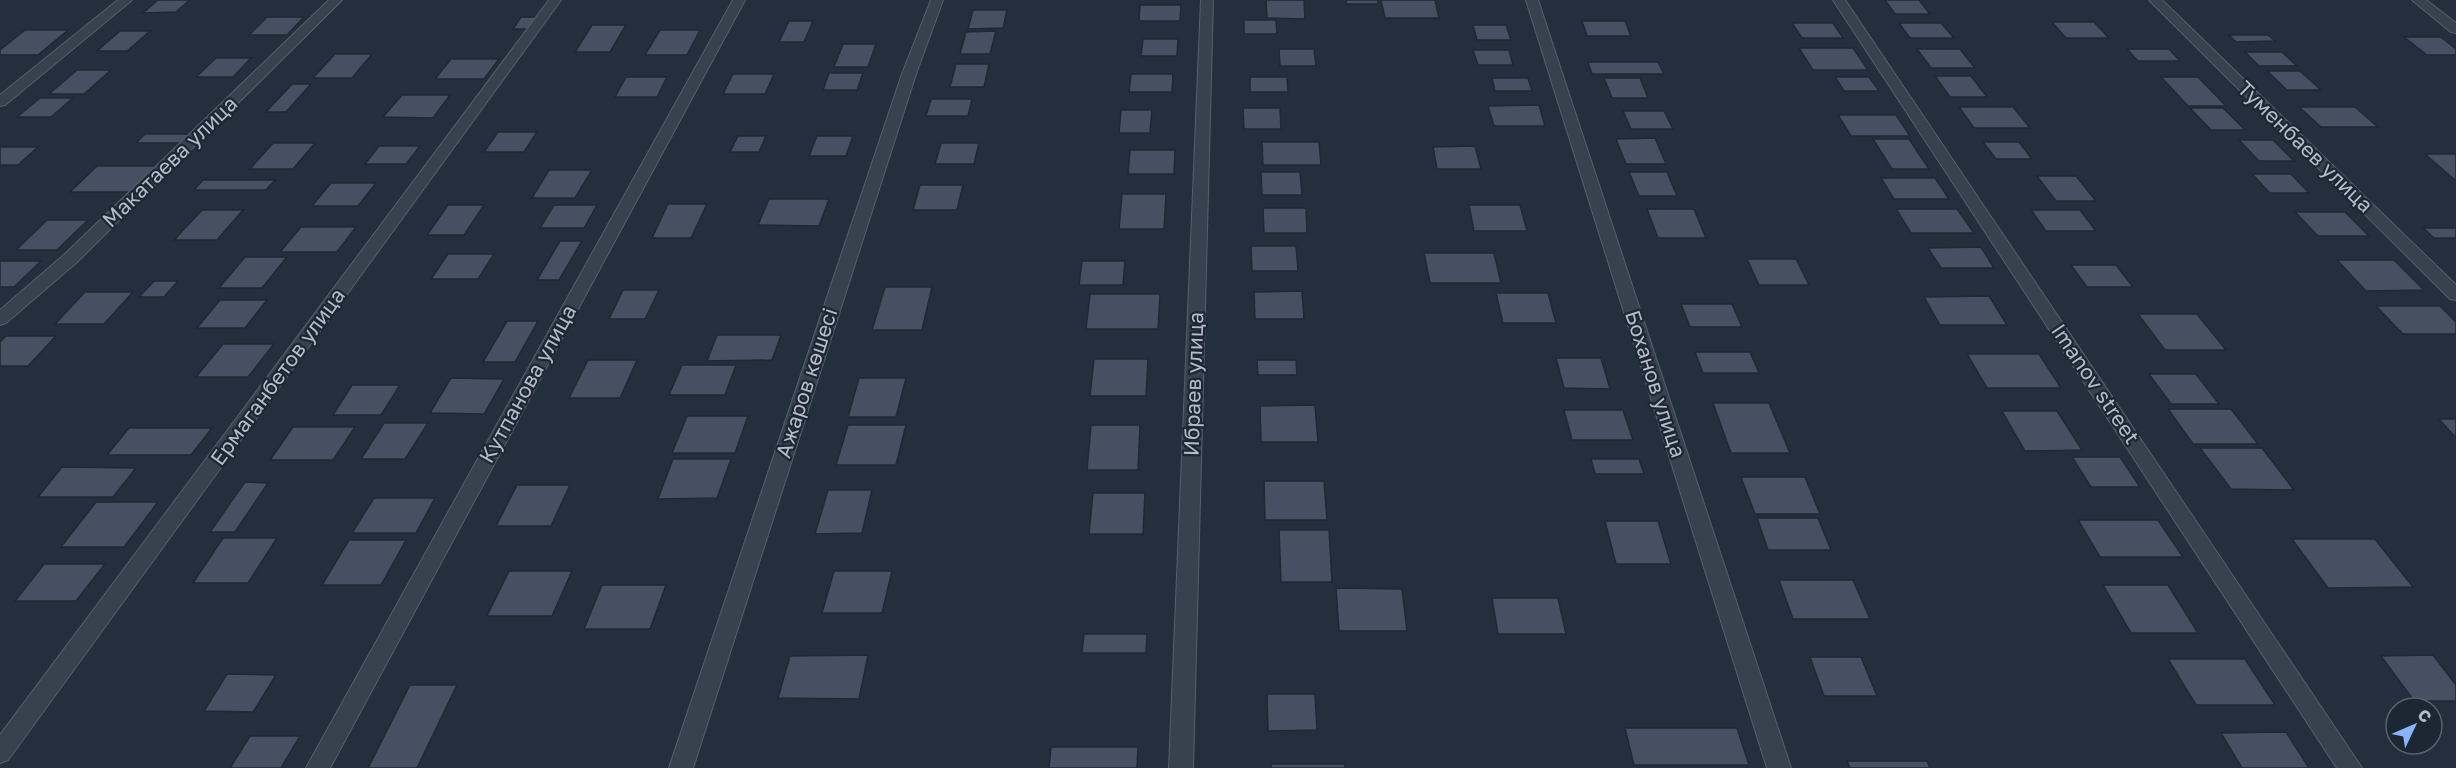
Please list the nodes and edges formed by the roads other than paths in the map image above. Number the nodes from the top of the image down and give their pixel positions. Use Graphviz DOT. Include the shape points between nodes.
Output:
graph roads {
  1 [pos="126,0"];
  2 [pos="336,0"];
  3 [pos="555,0"];
  4 [pos="739,0"];
  5 [pos="937,0"];
  6 [pos="1207,0"];
  7 [pos="1532,0"];
  8 [pos="1839,0"];
  9 [pos="2155,0"];
  10 [pos="2418,0"];
  11 [pos="2456,29"];
  12 [pos="0,102"];
  13 [pos="2456,295"];
  14 [pos="0,319"];
  15 [pos="0,753"];
  16 [pos="318,768"];
  17 [pos="681,768"];
  18 [pos="1181,768"];
  19 [pos="1779,768"];
  20 [pos="2350,768"];
  1 -- 12 [label="street"];
  2 -- 14 [label="street, Макатаева улица" via="71,258"];
  3 -- 15 [label="street, Ермаганбетов улица"];
  4 -- 16 [label="street, Кутпанова улица"];
  5 -- 17 [label="street, Ажаров көшесі" via="909,74"];
  6 -- 18 [label="street, Ибраев улица"];
  7 -- 19 [label="street, Боханов улица"];
  8 -- 20 [label="street, Imanov street"];
  9 -- 13 [label="street, Туменбаев улица"];
  10 -- 11 [label="street"];
}
